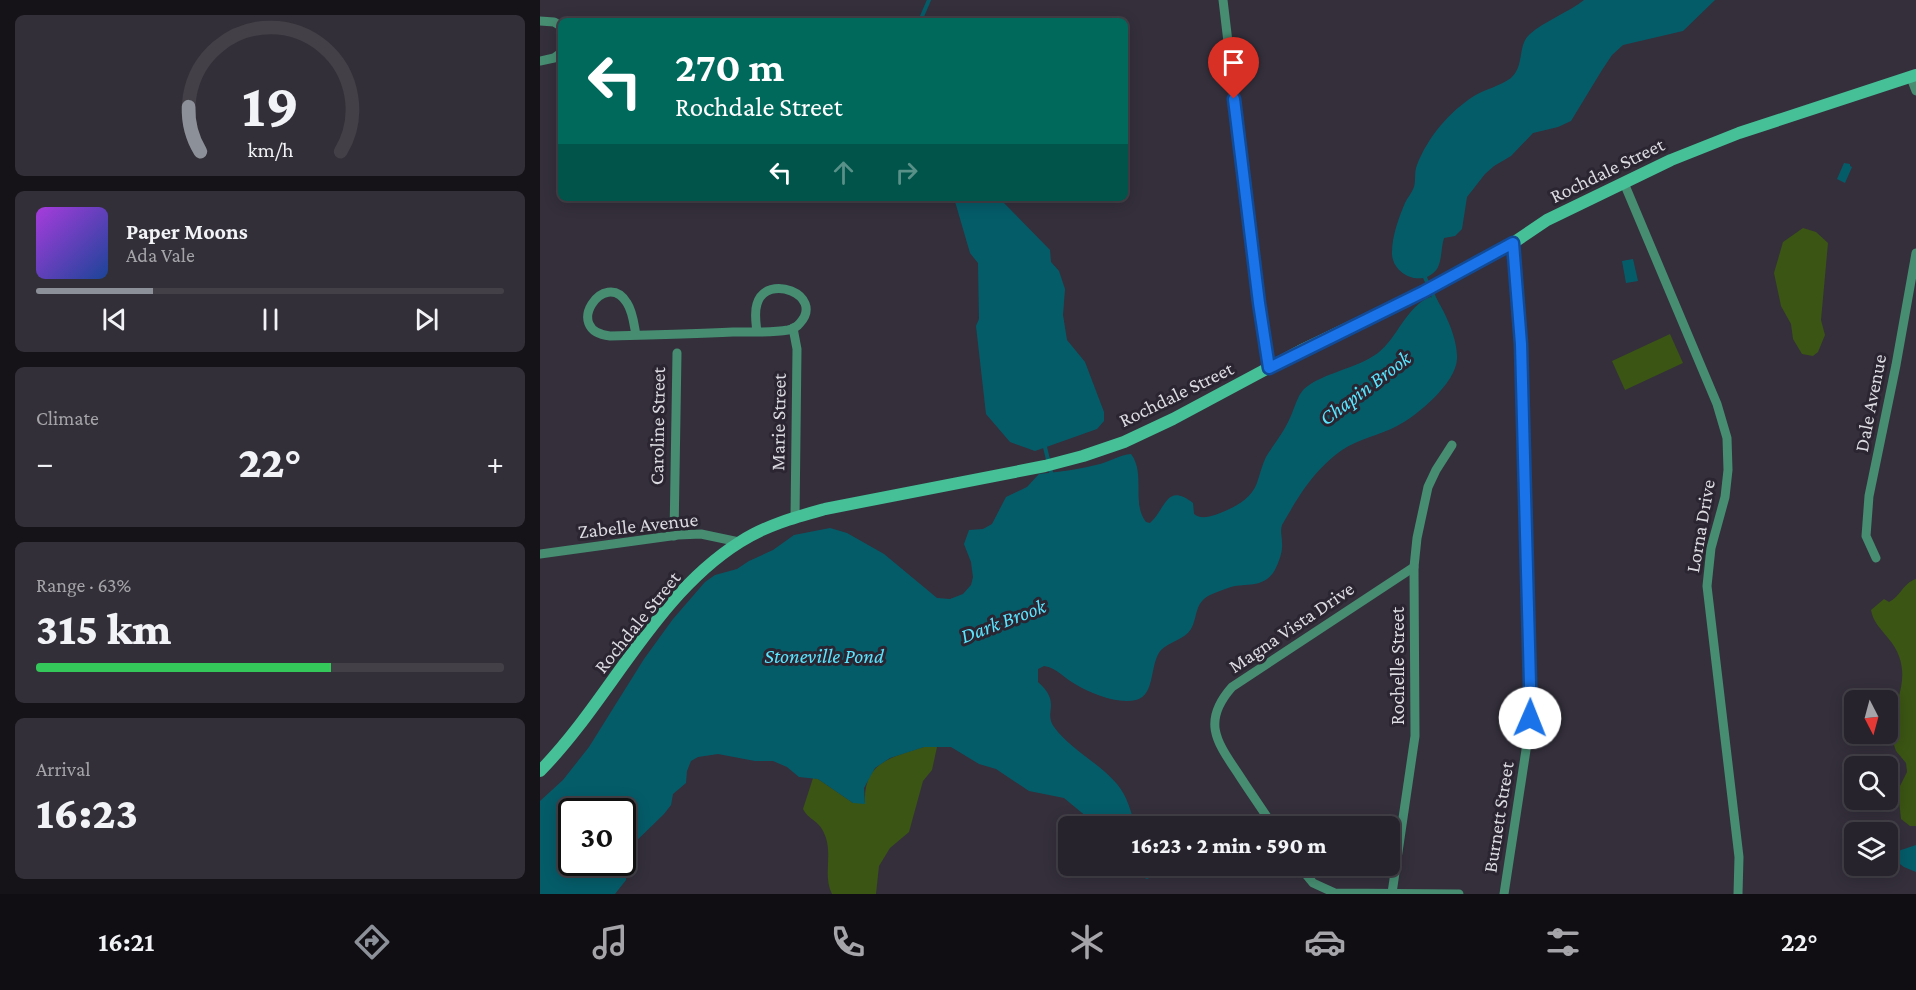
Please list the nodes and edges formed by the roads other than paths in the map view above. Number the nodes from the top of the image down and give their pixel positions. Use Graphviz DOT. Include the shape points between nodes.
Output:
graph roads {
  1 [pos="1223,0"];
  2 [pos="540,21"];
  3 [pos="558,24"];
  4 [pos="558,55"];
  5 [pos="540,61"];
  6 [pos="1914,76"];
  7 [pos="1916,91"];
  8 [pos="1624,183"];
  9 [pos="1513,243"];
  10 [pos="1916,253"];
  11 [pos="793,328"];
  12 [pos="757,332"];
  13 [pos="636,335"];
  14 [pos="677,353"];
  15 [pos="1269,368"];
  16 [pos="1452,446"];
  17 [pos="795,518"];
  18 [pos="674,536"];
  19 [pos="740,542"];
  20 [pos="540,554"];
  21 [pos="1876,558"];
  22 [pos="1414,567"];
  23 [pos="540,771"];
  24 [pos="1266,816"];
  25 [pos="1307,876"];
  26 [pos="1392,894"];
  27 [pos="1459,894"];
  28 [pos="1504,894"];
  29 [pos="1738,894"];
  1 -- 15 [label="street"];
  2 -- 3 [label="street"];
  4 -- 5 [label="street"];
  6 -- 7 [label="street"];
  6 -- 8 [label="street, Rochdale Street" via="1725,138"];
  8 -- 9 [label="street, Rochdale Street" via="1547,220"];
  8 -- 29 [label="street, Lorna Drive" via="1717,404 1727,438 1725,497 1711,548 1707,586 1739,857"];
  9 -- 15 [label="street, Rochdale Street"];
  9 -- 28 [label="street, Burnett Street" via="1521,344 1530,700"];
  10 -- 21 [label="street, Dale Avenue" via="1869,496 1866,536"];
  11 -- 12 [label="street"];
  11 -- 12 [label="street" via="802,320 804,303 793,290 777,289 764,293 759,300"];
  11 -- 17 [label="street, Marie Street" via="797,349"];
  12 -- 13 [label="street"];
  13 -- 13 [label="street" via="597,332 588,316 591,303 602,294 620,296 629,306"];
  14 -- 18 [label="street, Caroline Street"];
  15 -- 17 [label="street, Rochdale Street" via="1181,415 1094,452"];
  16 -- 22 [label="street, Rochelle Street" via="1428,487"];
  17 -- 19 [label="street, Rochdale Street"];
  18 -- 19 [label="street, Zabelle Avenue" via="701,534"];
  18 -- 20 [label="street, Zabelle Avenue"];
  19 -- 23 [label="street, Rochdale Street" via="676,596 585,720"];
  22 -- 24 [label="street, Magna Vista Drive" via="1233,687 1220,702 1215,718 1217,741"];
  22 -- 26 [label="street, Rochelle Street" via="1415,736"];
  25 -- 26 [label="street" via="1335,893"];
  26 -- 27 [label="street"];
}
